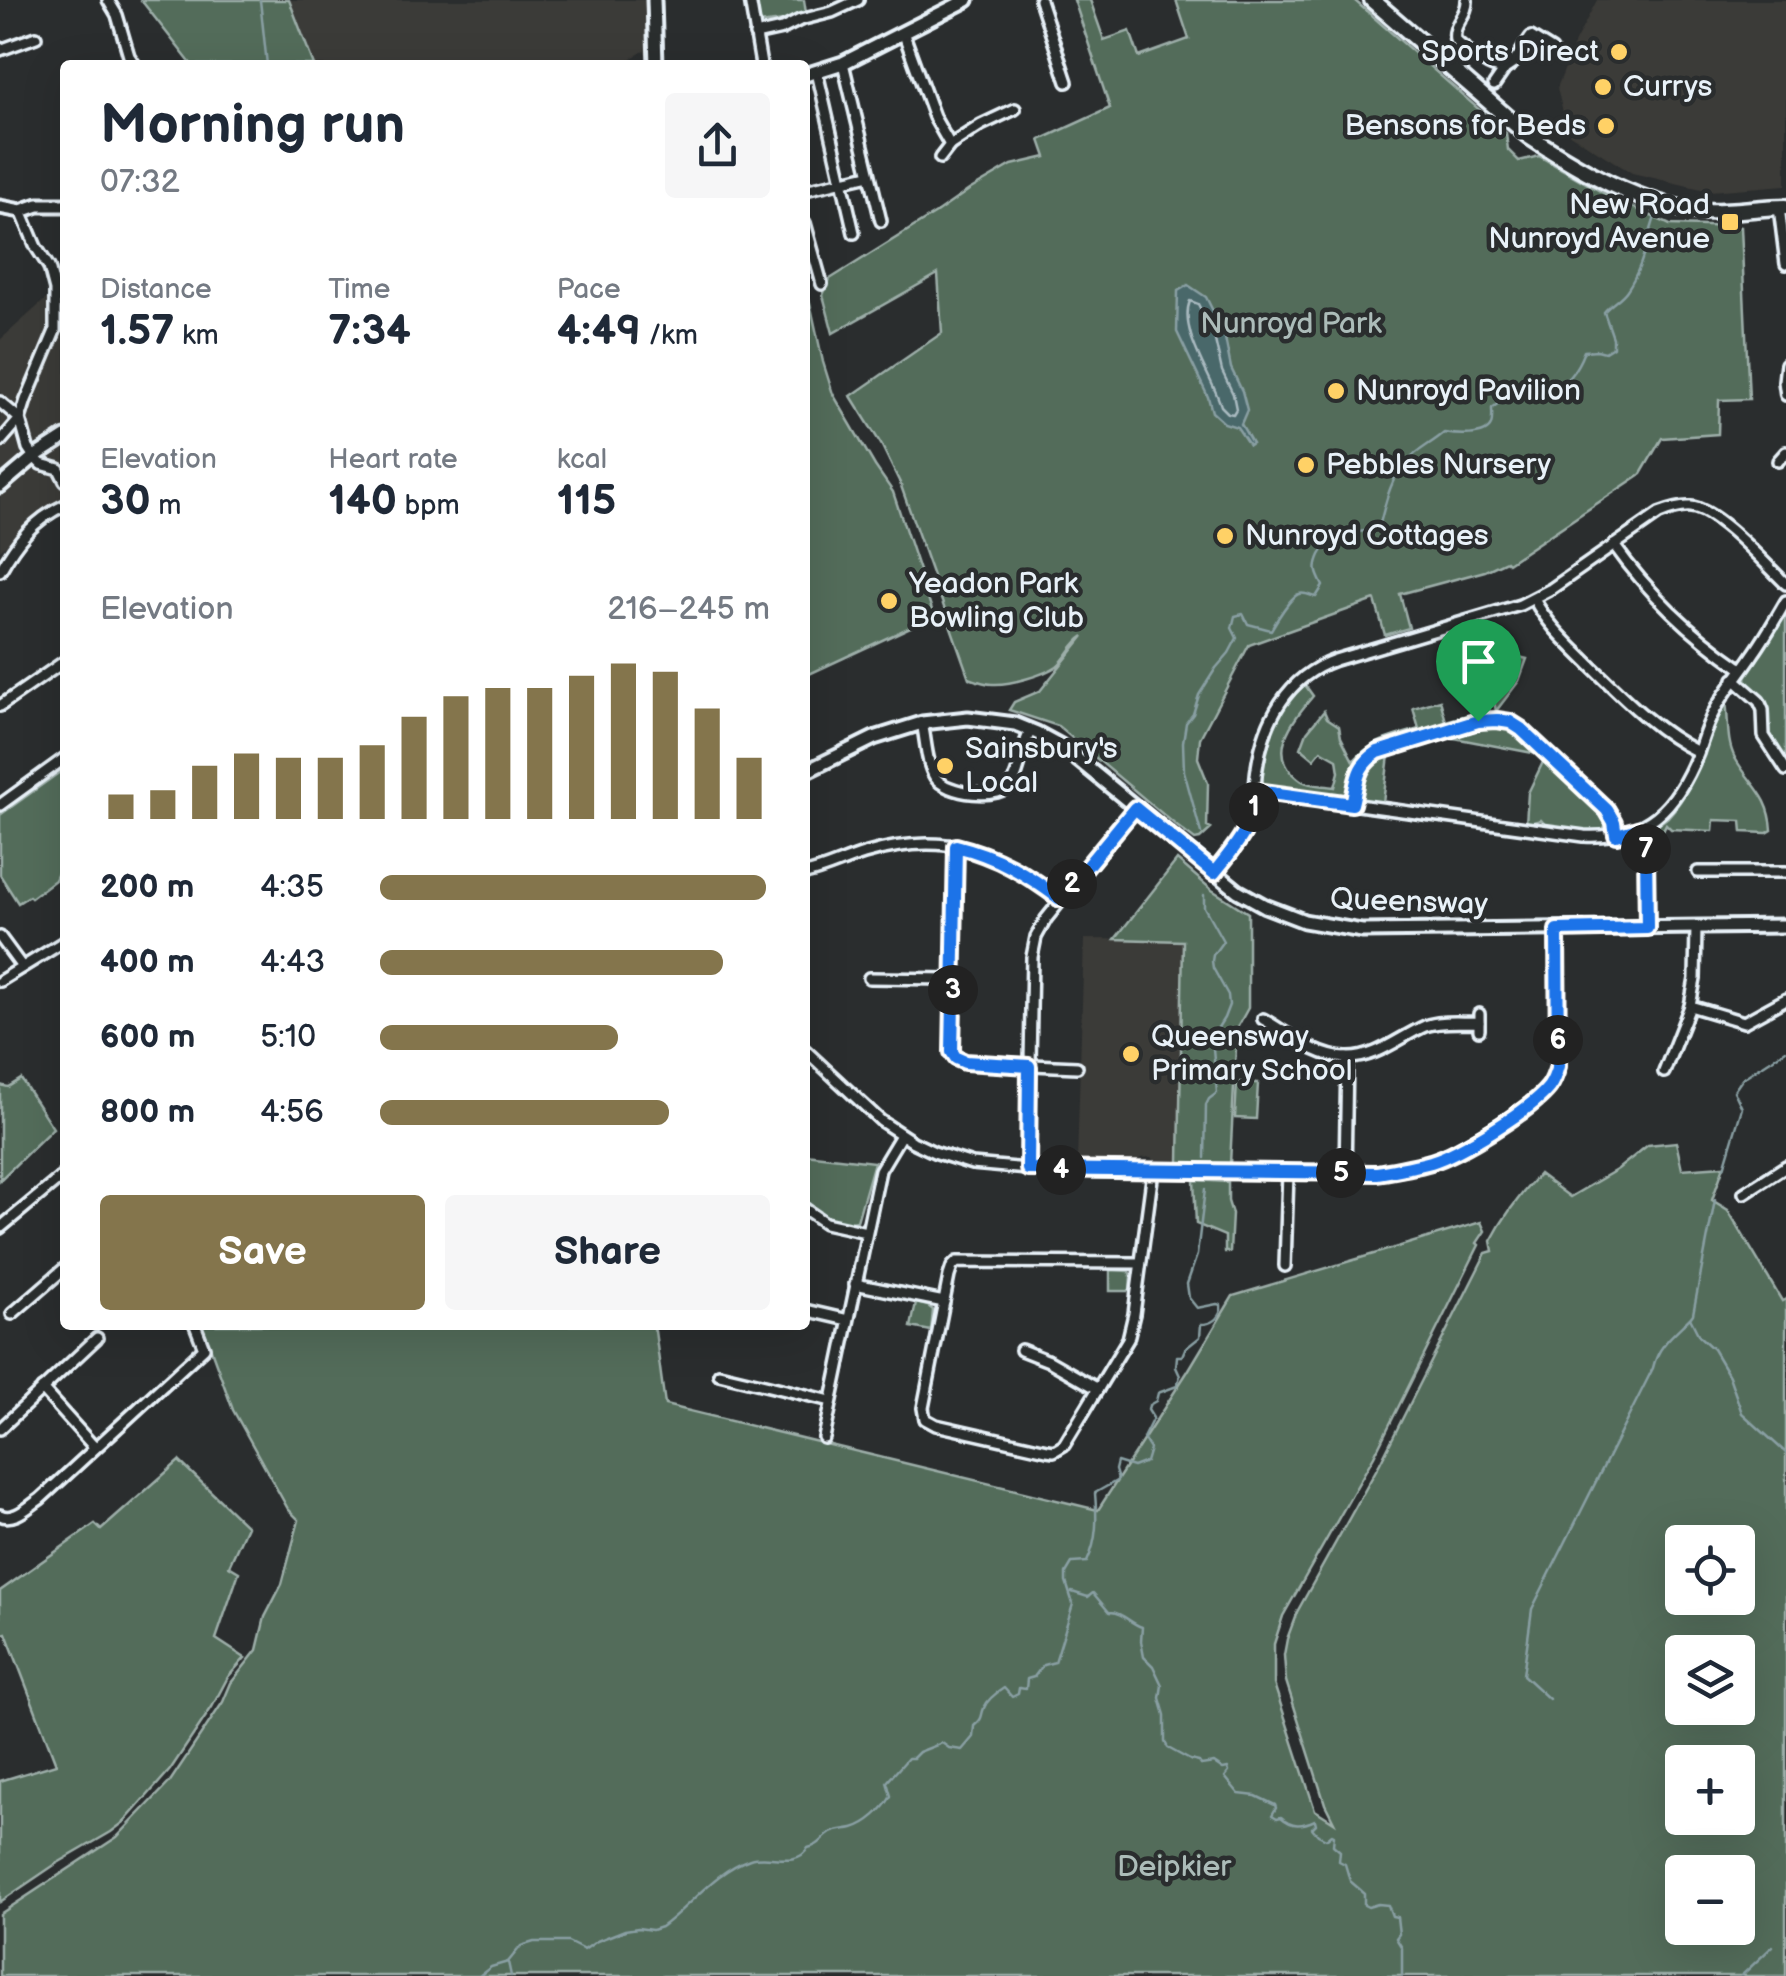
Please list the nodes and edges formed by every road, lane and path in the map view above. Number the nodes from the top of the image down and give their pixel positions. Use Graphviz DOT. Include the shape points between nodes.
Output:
graph roads {
  1 [pos="108,0"];
  2 [pos="654,0"];
  3 [pos="750,0"];
  4 [pos="858,0"];
  5 [pos="968,0"];
  6 [pos="1040,0"];
  7 [pos="1372,0"];
  8 [pos="1467,0"];
  9 [pos="902,32"];
  10 [pos="756,34"];
  11 [pos="36,38"];
  12 [pos="0,50"];
  13 [pos="1552,50"];
  14 [pos="132,60"];
  15 [pos="656,60"];
  16 [pos="760,60"];
  17 [pos="843,62"];
  18 [pos="1505,69"];
  19 [pos="811,73"];
  20 [pos="1067,82"];
  21 [pos="1494,85"];
  22 [pos="1014,108"];
  23 [pos="950,145"];
  24 [pos="940,158"];
  25 [pos="869,175"];
  26 [pos="842,182"];
  27 [pos="810,189"];
  28 [pos="60,205"];
  29 [pos="0,207"];
  30 [pos="1782,207"];
  31 [pos="20,211"];
  32 [pos="881,221"];
  33 [pos="854,232"];
  34 [pos="810,249"];
  35 [pos="1786,264"];
  36 [pos="822,284"];
  37 [pos="1786,364"];
  38 [pos="1786,395"];
  39 [pos="0,402"];
  40 [pos="20,419"];
  41 [pos="60,440"];
  42 [pos="0,442"];
  43 [pos="1786,452"];
  44 [pos="34,457"];
  45 [pos="1778,462"];
  46 [pos="60,472"];
  47 [pos="0,486"];
  48 [pos="60,508"];
  49 [pos="1614,545"];
  50 [pos="0,571"];
  51 [pos="1786,584"];
  52 [pos="1534,598"];
  53 [pos="1786,601"];
  54 [pos="60,664"];
  55 [pos="1742,669"];
  56 [pos="1734,678"];
  57 [pos="0,706"];
  58 [pos="922,723"];
  59 [pos="1032,730"];
  60 [pos="1698,752"];
  61 [pos="60,762"];
  62 [pos="810,770"];
  63 [pos="1786,770"];
  64 [pos="1256,791"];
  65 [pos="0,804"];
  66 [pos="1352,804"];
  67 [pos="1135,808"];
  68 [pos="1638,829"];
  69 [pos="1616,835"];
  70 [pos="956,846"];
  71 [pos="810,872"];
  72 [pos="1698,872"];
  73 [pos="1786,872"];
  74 [pos="1214,873"];
  75 [pos="1060,899"];
  76 [pos="1786,926"];
  77 [pos="1647,928"];
  78 [pos="1696,928"];
  79 [pos="1557,930"];
  80 [pos="0,937"];
  81 [pos="60,943"];
  82 [pos="22,966"];
  83 [pos="868,978"];
  84 [pos="953,979"];
  85 [pos="0,981"];
  86 [pos="1786,998"];
  87 [pos="1690,1006"];
  88 [pos="1263,1019"];
  89 [pos="1479,1022"];
  90 [pos="810,1055"];
  91 [pos="1347,1058"];
  92 [pos="815,1060"];
  93 [pos="810,1064"];
  94 [pos="1029,1066"];
  95 [pos="1077,1066"];
  96 [pos="1664,1072"];
  97 [pos="901,1135"];
  98 [pos="1786,1166"];
  99 [pos="1028,1169"];
  100 [pos="1154,1171"];
  101 [pos="1288,1173"];
  102 [pos="1345,1174"];
  103 [pos="60,1178"];
  104 [pos="1744,1193"];
  105 [pos="810,1212"];
  106 [pos="0,1228"];
  107 [pos="866,1232"];
  108 [pos="1140,1263"];
  109 [pos="1285,1266"];
  110 [pos="60,1272"];
  111 [pos="855,1284"];
  112 [pos="944,1302"];
  113 [pos="810,1311"];
  114 [pos="12,1314"];
  115 [pos="848,1320"];
  116 [pos="197,1330"];
  117 [pos="98,1338"];
  118 [pos="1021,1350"];
  119 [pos="719,1374"];
  120 [pos="42,1390"];
  121 [pos="1098,1390"];
  122 [pos="831,1401"];
  123 [pos="0,1428"];
  124 [pos="824,1438"];
  125 [pos="95,1448"];
  126 [pos="0,1515"];
  1 -- 14 [label="street"];
  2 -- 15 [label="street"];
  3 -- 10 [label="street"];
  4 -- 10 [label="street"];
  5 -- 9 [label="street"];
  6 -- 20 [label="street"];
  7 -- 30 [label="main road" via="1530,137 1606,180 1655,202 1701,211"];
  8 -- 18 [label="street" via="1455,40 1494,70"];
  9 -- 17 [label="street"];
  9 -- 23 [label="street"];
  10 -- 16 [label="street"];
  11 -- 12 [label="street"];
  13 -- 18 [label="street" via="1531,37"];
  17 -- 19 [label="street"];
  17 -- 25 [label="street"];
  18 -- 21 [label="street"];
  19 -- 26 [label="street"];
  22 -- 23 [label="street"];
  23 -- 24 [label="street"];
  25 -- 26 [label="street"];
  25 -- 32 [label="street"];
  26 -- 27 [label="street"];
  26 -- 33 [label="street"];
  28 -- 31 [label="street"];
  29 -- 31 [label="street"];
  30 -- 35 [label="street"];
  31 -- 40 [label="street" via="49,266 56,332"];
  34 -- 36 [label="street"];
  37 -- 38 [label="street"];
  39 -- 40 [label="street"];
  40 -- 42 [label="street"];
  40 -- 44 [label="street"];
  41 -- 44 [label="street"];
  43 -- 45 [label="street"];
  44 -- 46 [label="street"];
  44 -- 47 [label="street"];
  48 -- 50 [label="street" via="31,526"];
  49 -- 51 [label="street" via="1659,514 1693,506 1716,517"];
  49 -- 52 [label="street"];
  49 -- 55 [label="street" via="1689,628"];
  52 -- 60 [label="street" via="1625,699"];
  52 -- 64 [label="street" via="1311,671 1268,721"];
  53 -- 55 [label="street"];
  54 -- 57 [label="street"];
  55 -- 56 [label="street"];
  56 -- 60 [label="street"];
  56 -- 63 [label="street" via="1759,700 1764,736"];
  58 -- 59 [label="street, Queensway" via="984,719"];
  58 -- 59 [label="street" via="938,781 987,795 1012,782"];
  58 -- 62 [label="street, Queensway"];
  59 -- 67 [label="street, Queensway"];
  60 -- 68 [label="street" via="1667,807"];
  61 -- 65 [label="street"];
  64 -- 66 [label="street"];
  64 -- 74 [label="street" via="1241,840"];
  66 -- 69 [label="street"];
  66 -- 69 [label="street" via="1357,774 1378,752 1497,720 1521,729 1598,801"];
  67 -- 74 [label="street, Queensway"];
  67 -- 75 [label="street"];
  68 -- 69 [label="street"];
  68 -- 77 [label="street" via="1646,850"];
  70 -- 71 [label="street" via="887,848"];
  70 -- 75 [label="street" via="1010,864"];
  70 -- 84 [label="street"];
  72 -- 73 [label="street"];
  74 -- 79 [label="street, Queensway" via="1265,906 1328,927"];
  75 -- 94 [label="street" via="1034,945"];
  76 -- 78 [label="street, Queensway"];
  77 -- 78 [label="street, Queensway"];
  77 -- 79 [label="street, Queensway"];
  78 -- 87 [label="street"];
  79 -- 102 [label="street" via="1558,1066 1547,1089 1446,1156 1400,1170"];
  80 -- 82 [label="street"];
  81 -- 82 [label="street"];
  82 -- 85 [label="street"];
  83 -- 84 [label="street"];
  84 -- 94 [label="street" via="956,1058"];
  86 -- 87 [label="street" via="1744,1022"];
  87 -- 96 [label="street"];
  88 -- 91 [label="street" via="1324,1053"];
  89 -- 91 [label="street" via="1428,1025"];
  90 -- 92 [label="street"];
  91 -- 102 [label="street"];
  92 -- 93 [label="street"];
  92 -- 97 [label="street"];
  94 -- 95 [label="street"];
  94 -- 99 [label="street"];
  97 -- 99 [label="street" via="962,1162"];
  97 -- 107 [label="street" via="880,1170"];
  98 -- 104 [label="street"];
  99 -- 100 [label="street"];
  100 -- 101 [label="street"];
  100 -- 108 [label="street"];
  101 -- 102 [label="street"];
  101 -- 109 [label="street"];
  103 -- 106 [label="street"];
  105 -- 107 [label="street"];
  107 -- 111 [label="street"];
  108 -- 112 [label="street" via="961,1261 950,1271"];
  108 -- 121 [label="street" via="1128,1338"];
  110 -- 114 [label="street"];
  111 -- 112 [label="street"];
  111 -- 115 [label="street"];
  112 -- 121 [label="street" via="923,1408 931,1424 1054,1451"];
  113 -- 115 [label="street"];
  115 -- 122 [label="street"];
  116 -- 125 [label="street" via="204,1348"];
  117 -- 120 [label="street"];
  118 -- 121 [label="street"];
  119 -- 122 [label="street"];
  120 -- 123 [label="street"];
  120 -- 125 [label="street"];
  122 -- 124 [label="street"];
  125 -- 126 [label="street" via="40,1499 9,1518"];
}
